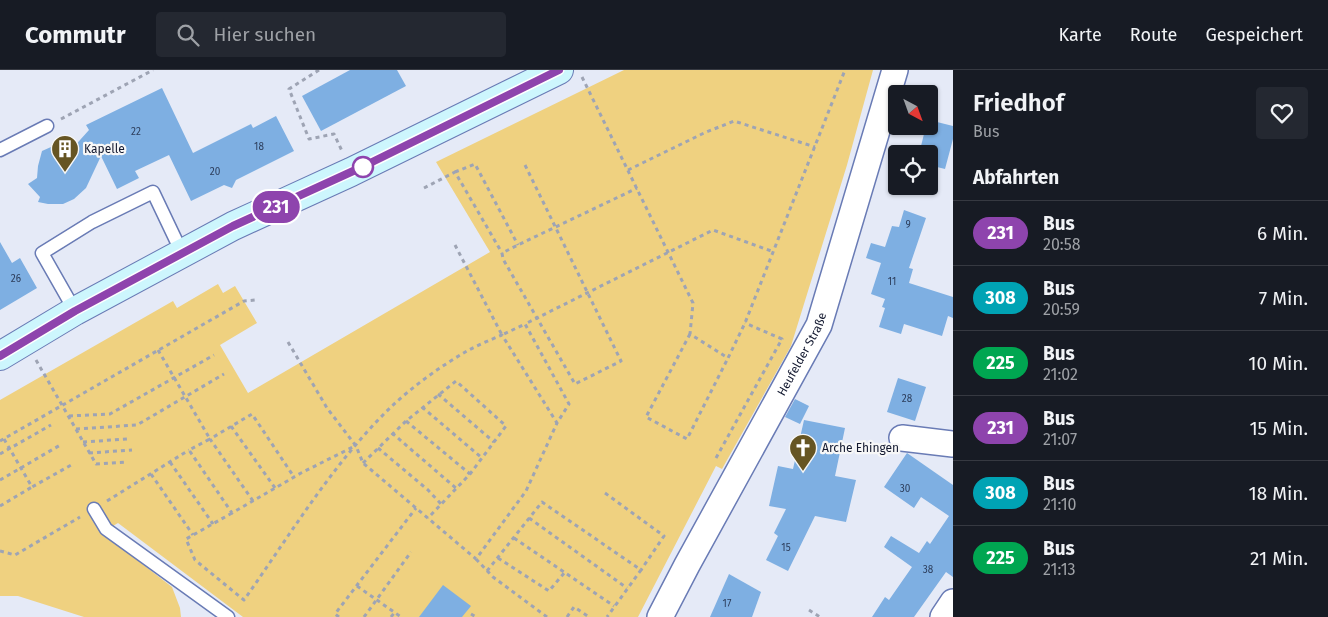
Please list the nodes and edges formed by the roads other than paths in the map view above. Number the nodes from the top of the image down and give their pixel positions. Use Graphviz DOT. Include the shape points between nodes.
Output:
graph roads {
  1 [pos="559,70"];
  2 [pos="894,70"];
  3 [pos="47,126"];
  4 [pos="0,150"];
  5 [pos="182,252"];
  6 [pos="75,311"];
  7 [pos="0,356"];
  8 [pos="902,438"];
  9 [pos="953,444"];
  10 [pos="94,509"];
  11 [pos="953,602"];
  12 [pos="228,617"];
  13 [pos="660,617"];
  14 [pos="943,617"];
  1 -- 5 [label="street"];
  2 -- 13 [label="street, Heufelder Straße" via="819,325"];
  3 -- 4 [label="lane"];
  5 -- 6 [label="street"];
  5 -- 6 [label="lane" via="153,192 92,222 42,254"];
  6 -- 7 [label="street"];
  8 -- 9 [label="street"];
  10 -- 12 [label="lane" via="106,529"];
  11 -- 14 [label="street"];
}
